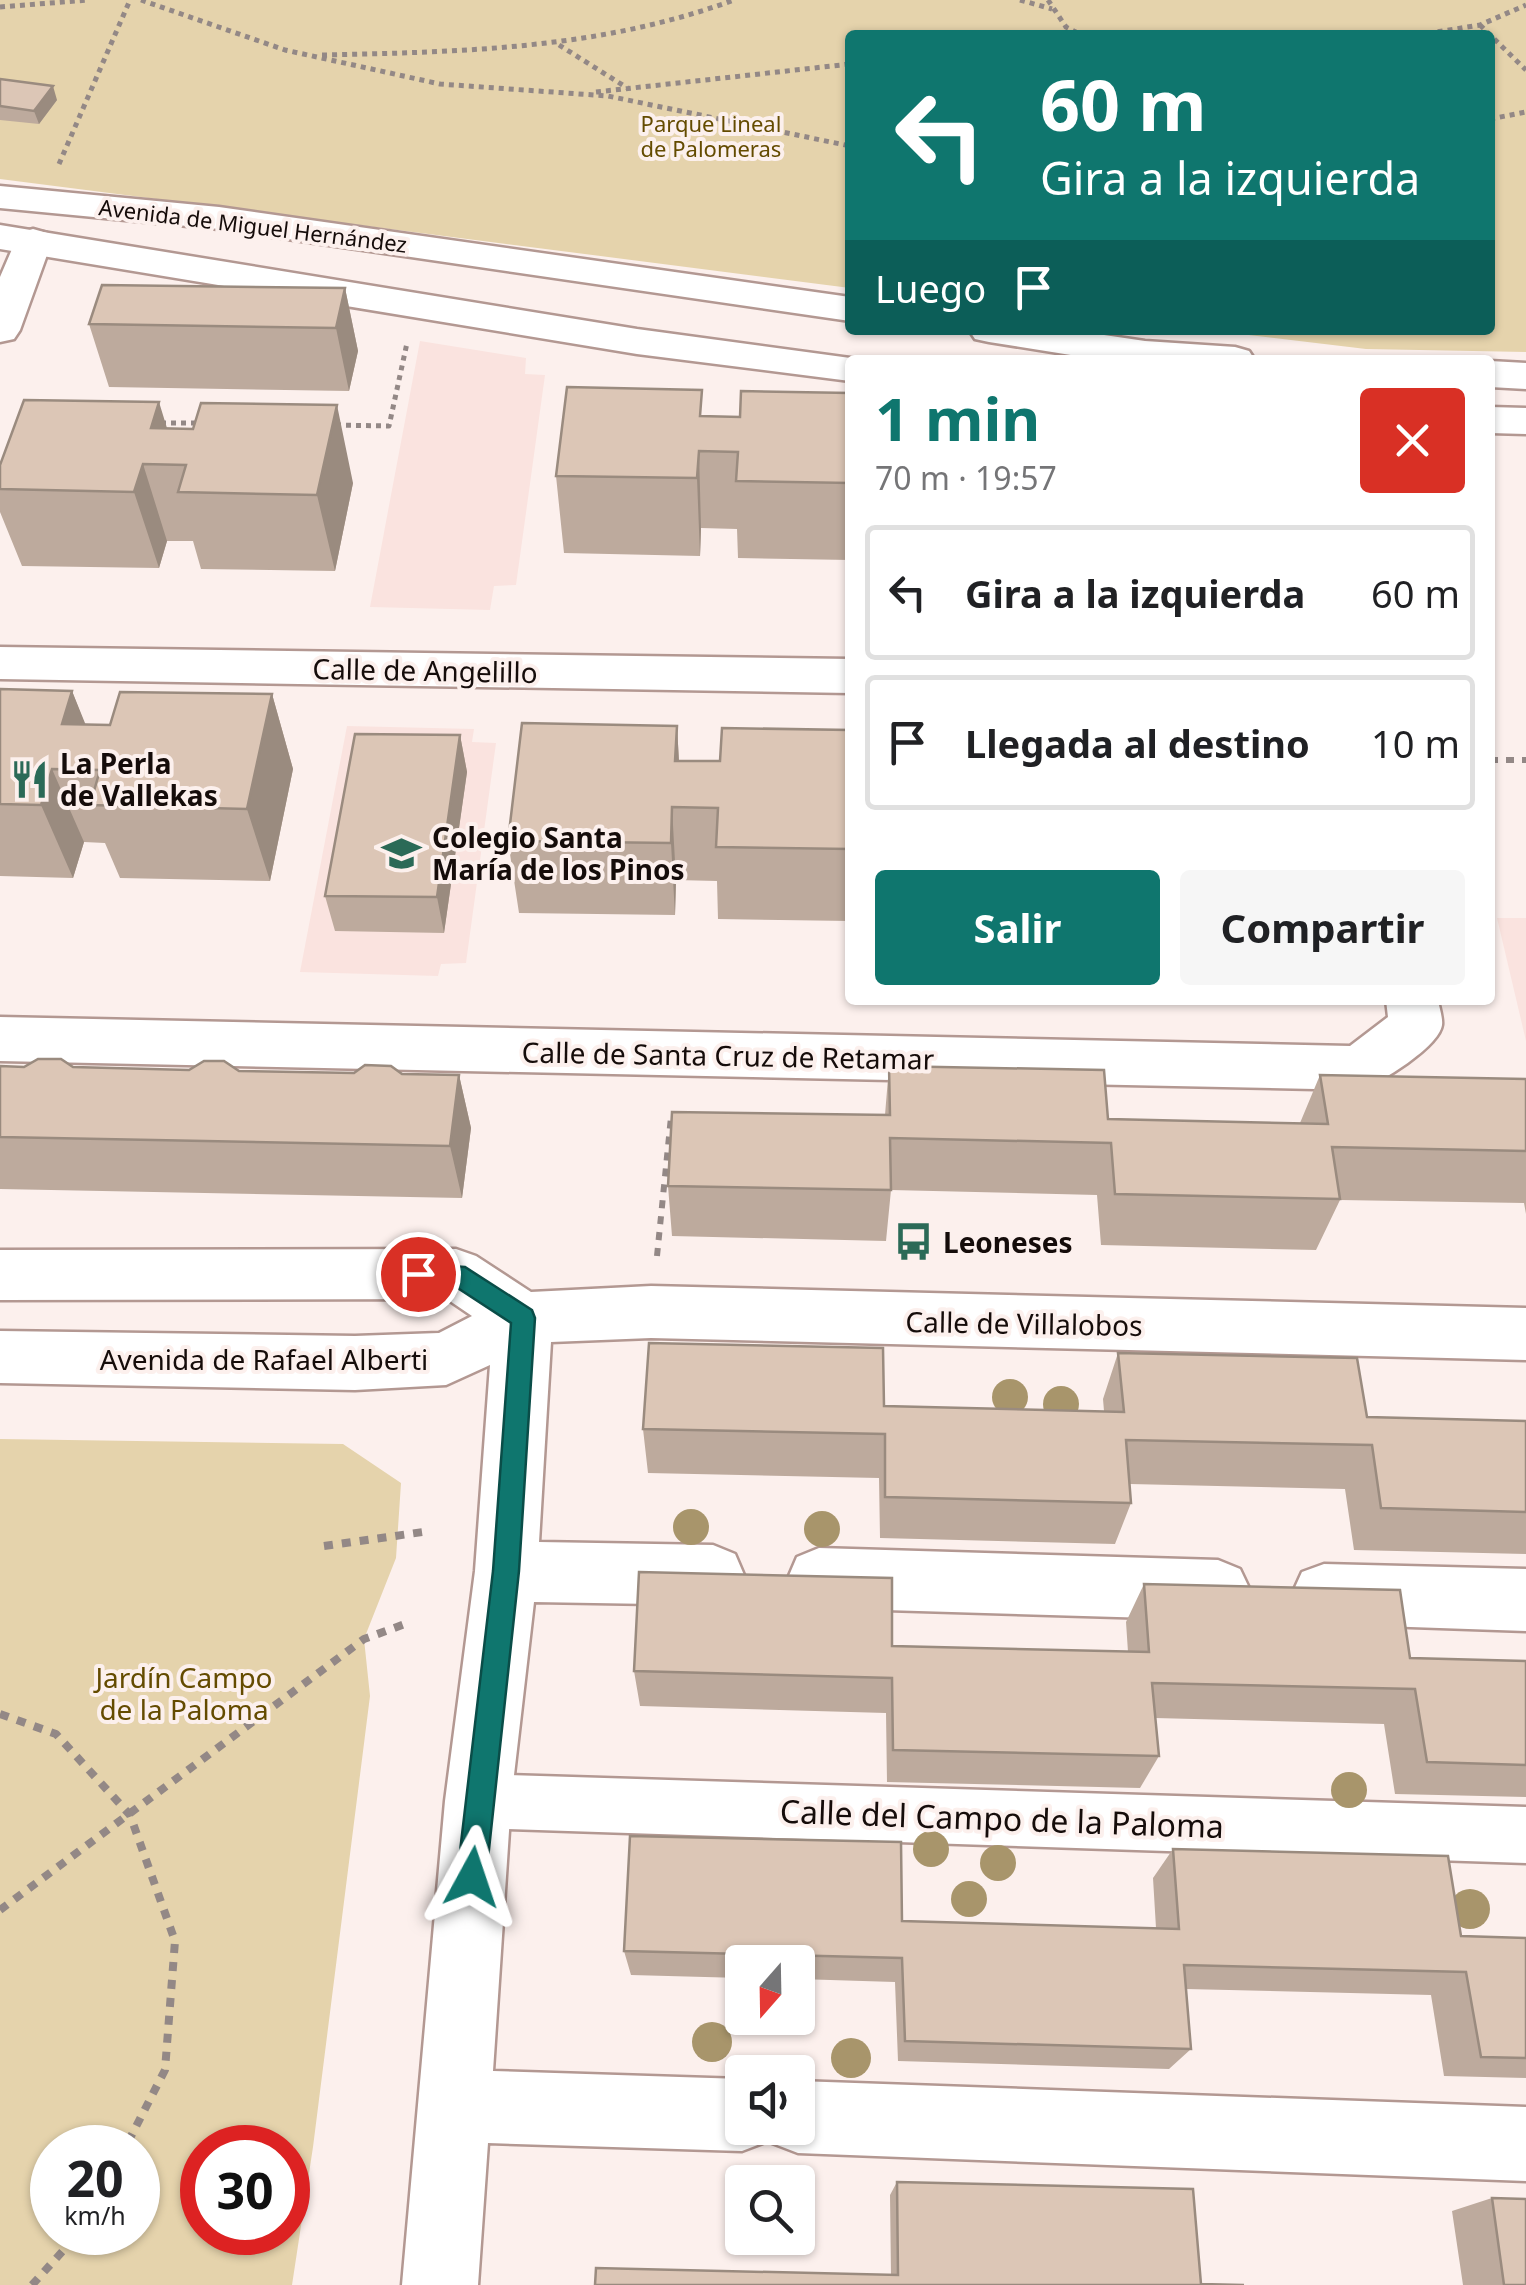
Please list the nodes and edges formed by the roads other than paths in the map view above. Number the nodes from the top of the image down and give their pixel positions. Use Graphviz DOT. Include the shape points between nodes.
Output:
graph roads {
  1 [pos="0,197"];
  2 [pos="16,239"];
  3 [pos="505,258"];
  4 [pos="317,290"];
  5 [pos="845,308"];
  6 [pos="845,317"];
  7 [pos="0,330"];
  8 [pos="1022,335"];
  9 [pos="1160,355"];
  10 [pos="730,357"];
  11 [pos="845,368"];
  12 [pos="1495,374"];
  13 [pos="1526,376"];
  14 [pos="1495,420"];
  15 [pos="1526,420"];
  16 [pos="0,663"];
  17 [pos="845,676"];
  18 [pos="1413,1005"];
  19 [pos="0,1039"];
  20 [pos="0,1275"];
  21 [pos="523,1318"];
  22 [pos="1526,1334"];
  23 [pos="0,1357"];
  24 [pos="506,1571"];
  25 [pos="1526,1600"];
  26 [pos="478,1800"];
  27 [pos="1526,1835"];
  28 [pos="452,2106"];
  29 [pos="725,2114"];
  30 [pos="815,2118"];
  31 [pos="1526,2144"];
  32 [pos="440,2285"];
  1 -- 3 [label="street, Avenida de Miguel Hernández" via="219,218"];
  2 -- 4 [label="street, Avenida de Miguel Hernández"];
  2 -- 7 [label="street"];
  3 -- 4 [label="street, Avenida de Miguel Hernández" via="560,277 560,290 544,304 522,308 388,290"];
  3 -- 5 [label="street, Avenida de Miguel Hernández"];
  4 -- 10 [label="street, Avenida de Miguel Hernández"];
  6 -- 10 [label="street, Avenida de Miguel Hernández" via="675,300 642,321 644,335"];
  8 -- 9 [label="street"];
  10 -- 11 [label="street, Avenida de Miguel Hernández"];
  12 -- 13 [label="street"];
  14 -- 15 [label="street"];
  16 -- 17 [label="street, Calle de Angelillo"];
  18 -- 19 [label="street, Calle de Santa Cruz de Retamar" via="1416,1025 1360,1068"];
  20 -- 21 [label="street" via="456,1274"];
  21 -- 22 [label="street, Calle de Villalobos" via="668,1313"];
  21 -- 23 [label="street, Avenida de Rafael Alberti" via="446,1359"];
  21 -- 24 [label="street"];
  24 -- 25 [label="street"];
  24 -- 26 [label="street"];
  26 -- 27 [label="street, Calle del Campo de la Paloma"];
  26 -- 28 [label="street"];
  28 -- 29 [label="street"];
  28 -- 32 [label="street"];
  30 -- 31 [label="street"];
}
